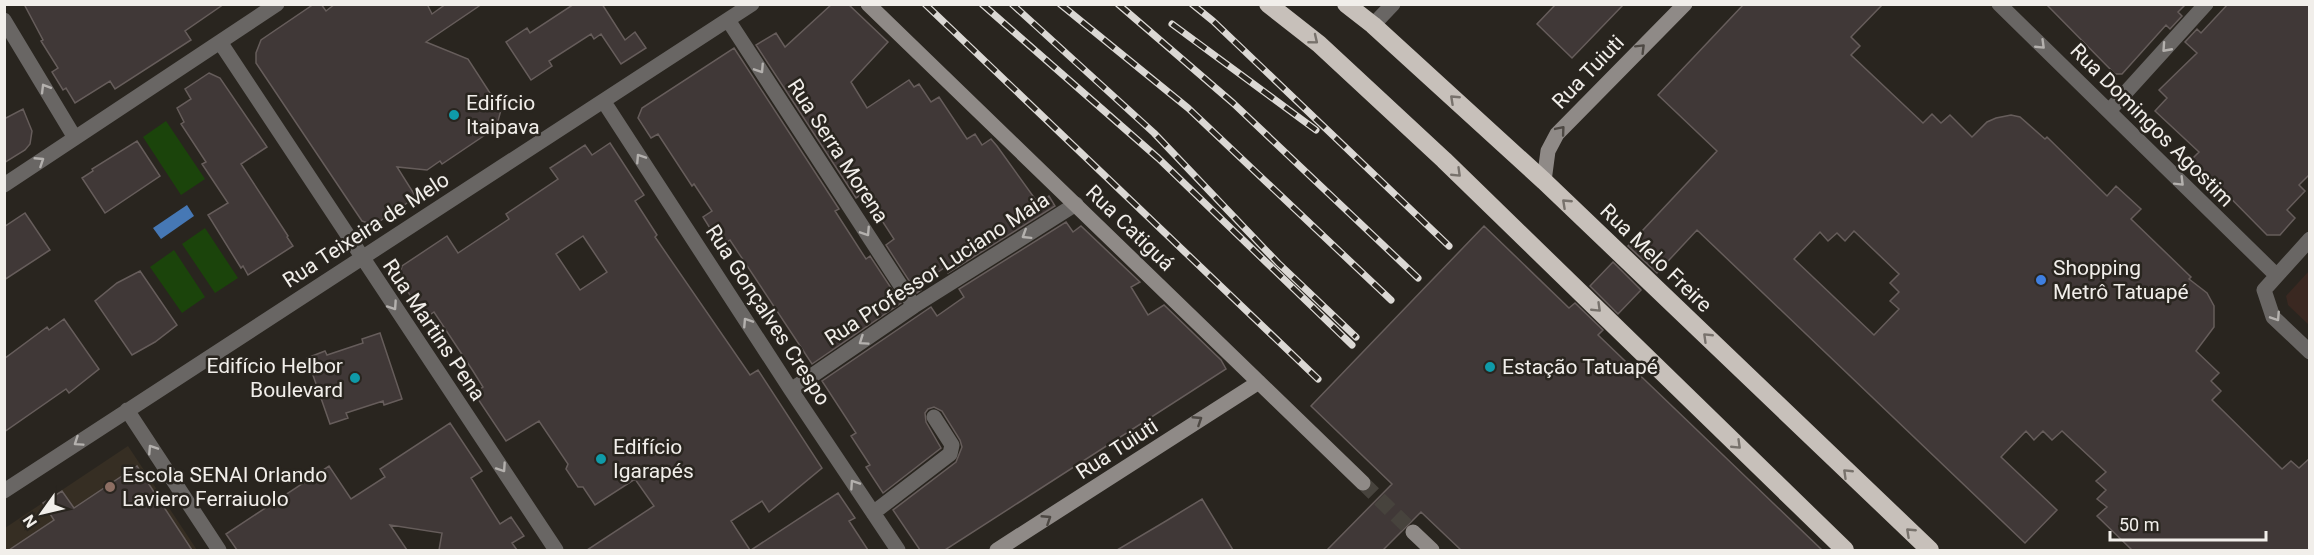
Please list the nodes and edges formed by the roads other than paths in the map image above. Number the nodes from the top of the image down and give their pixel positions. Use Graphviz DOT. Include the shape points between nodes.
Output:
graph roads {
  1 [pos="247,4"];
  2 [pos="277,4"];
  3 [pos="752,4"];
  4 [pos="868,4"];
  5 [pos="1268,4"];
  6 [pos="1346,4"];
  7 [pos="1393,4"];
  8 [pos="1685,4"];
  9 [pos="1999,4"];
  10 [pos="2206,4"];
  11 [pos="256,18"];
  12 [pos="4,20"];
  13 [pos="728,20"];
  14 [pos="1373,25"];
  15 [pos="220,42"];
  16 [pos="604,102"];
  17 [pos="2109,111"];
  18 [pos="75,138"];
  19 [pos="1544,182"];
  20 [pos="4,184"];
  21 [pos="1076,204"];
  22 [pos="2310,239"];
  23 [pos="361,258"];
  24 [pos="2276,275"];
  25 [pos="914,306"];
  26 [pos="2310,352"];
  27 [pos="1259,382"];
  28 [pos="791,390"];
  29 [pos="127,410"];
  30 [pos="934,417"];
  31 [pos="1362,483"];
  32 [pos="4,492"];
  33 [pos="873,513"];
  34 [pos="1413,532"];
  35 [pos="219,550"];
  36 [pos="556,550"];
  37 [pos="898,550"];
  38 [pos="997,550"];
  39 [pos="1432,550"];
  40 [pos="1845,550"];
  41 [pos="1930,550"];
  1 -- 11 [label="street"];
  2 -- 11 [label="street"];
  3 -- 13 [label="street, Rua Teixeira de Melo"];
  4 -- 21 [label="main road, Rua Catiguá"];
  5 -- 40 [label="highway, one-way" via="1319,44 1444,160"];
  6 -- 14 [label="highway, Rua Melo Freire"];
  7 -- 14 [label="street"];
  19 -- 8 [label="main road, Rua Tuiuti, one-way" via="1548,152 1557,134"];
  9 -- 17 [label="street, Rua Domingos Agostim, one-way"];
  10 -- 17 [label="street, one-way"];
  11 -- 15 [label="street"];
  18 -- 12 [label="street, one-way"];
  13 -- 16 [label="street, Rua Teixeira de Melo"];
  13 -- 25 [label="street, Rua Serra Morena, one-way"];
  19 -- 14 [label="highway, Rua Melo Freire, one-way"];
  15 -- 18 [label="street"];
  15 -- 23 [label="street, Rua Martins Pena"];
  16 -- 23 [label="street, Rua Teixeira de Melo"];
  28 -- 16 [label="street, Rua Gonçalves Crespo, one-way"];
  17 -- 24 [label="street, Rua Domingos Agostim, one-way"];
  20 -- 18 [label="street, one-way"];
  41 -- 19 [label="highway, Rua Melo Freire, one-way"];
  21 -- 25 [label="street, Rua Professor Luciano Maia, one-way"];
  21 -- 27 [label="main road, Rua Catiguá"];
  22 -- 24 [label="street"];
  23 -- 29 [label="street, Rua Teixeira de Melo"];
  23 -- 36 [label="street, Rua Martins Pena, one-way"];
  24 -- 26 [label="street, one-way" via="2264,290 2273,317"];
  25 -- 28 [label="street, Rua Professor Luciano Maia, one-way"];
  27 -- 31 [label="main road, Rua Catiguá"];
  38 -- 27 [label="main road, Rua Tuiuti, one-way"];
  33 -- 28 [label="street, Rua Gonçalves Crespo, one-way"];
  29 -- 32 [label="street, Rua Teixeira de Melo, one-way"];
  35 -- 29 [label="street, one-way"];
  30 -- 33 [label="street" via="952,445 950,454"];
  33 -- 37 [label="street, Rua Gonçalves Crespo"];
  34 -- 39 [label="main road"];
}
